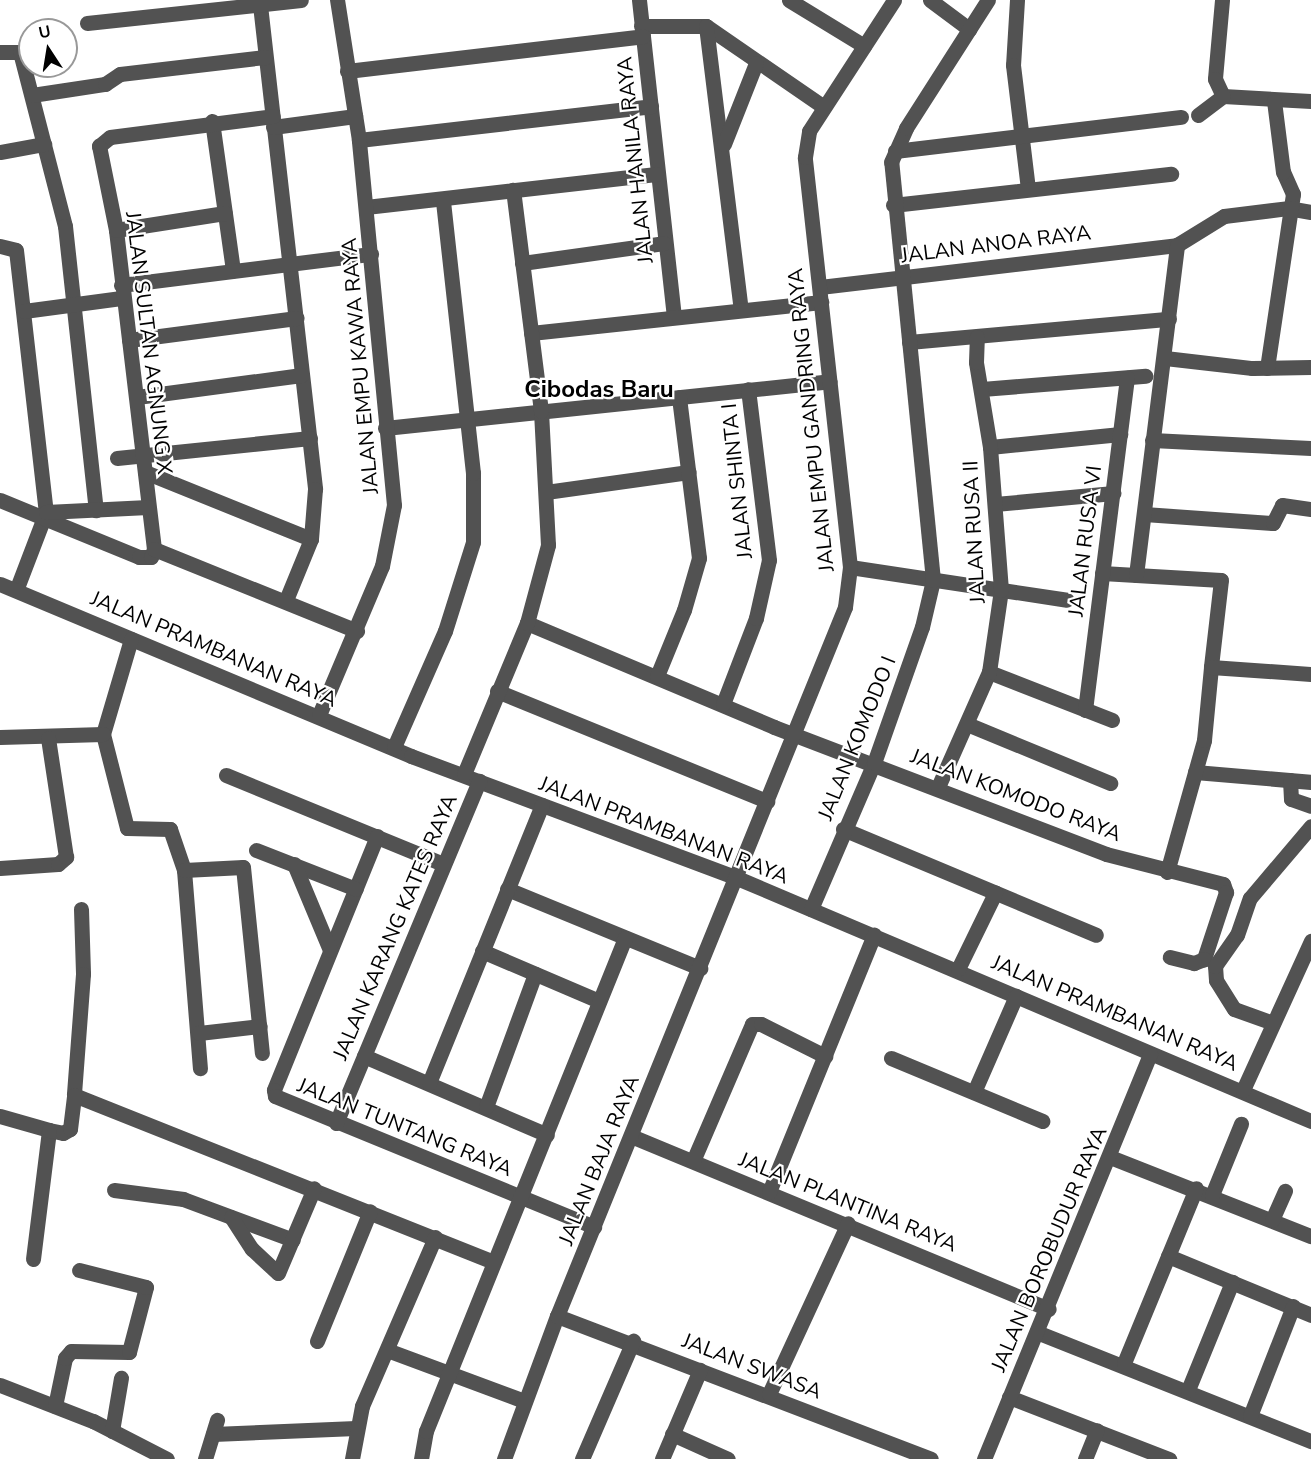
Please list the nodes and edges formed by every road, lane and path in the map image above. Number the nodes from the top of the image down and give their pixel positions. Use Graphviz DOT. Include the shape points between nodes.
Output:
graph roads {
  1 [pos="301,0"];
  2 [pos="337,0"];
  3 [pos="639,0"];
  4 [pos="789,0"];
  5 [pos="894,0"];
  6 [pos="930,0"];
  7 [pos="988,0"];
  8 [pos="1017,0"];
  9 [pos="1222,0"];
  10 [pos="260,5"];
  11 [pos="87,23"];
  12 [pos="706,27"];
  13 [pos="969,29"];
  14 [pos="642,31"];
  15 [pos="864,46"];
  16 [pos="0,52"];
  17 [pos="18,52"];
  18 [pos="265,57"];
  19 [pos="756,63"];
  20 [pos="347,71"];
  21 [pos="29,78"];
  22 [pos="32,95"];
  23 [pos="1223,96"];
  24 [pos="1274,101"];
  25 [pos="1311,101"];
  26 [pos="651,106"];
  27 [pos="824,108"];
  28 [pos="1198,115"];
  29 [pos="355,116"];
  30 [pos="1181,117"];
  31 [pos="212,121"];
  32 [pos="273,121"];
  33 [pos="1018,136"];
  34 [pos="359,140"];
  35 [pos="44,144"];
  36 [pos="724,146"];
  37 [pos="895,151"];
  38 [pos="0,152"];
  39 [pos="656,174"];
  40 [pos="1171,174"];
  41 [pos="1028,189"];
  42 [pos="513,190"];
  43 [pos="443,200"];
  44 [pos="893,205"];
  45 [pos="366,207"];
  46 [pos="1288,208"];
  47 [pos="1311,212"];
  48 [pos="225,213"];
  49 [pos="116,230"];
  50 [pos="664,243"];
  51 [pos="1177,245"];
  52 [pos="0,246"];
  53 [pos="371,254"];
  54 [pos="522,263"];
  55 [pos="291,264"];
  56 [pos="233,271"];
  57 [pos="900,277"];
  58 [pos="121,292"];
  59 [pos="821,295"];
  60 [pos="73,304"];
  61 [pos="741,310"];
  62 [pos="24,311"];
  63 [pos="674,316"];
  64 [pos="297,318"];
  65 [pos="1169,319"];
  66 [pos="531,333"];
  67 [pos="977,337"];
  68 [pos="129,340"];
  69 [pos="909,342"];
  70 [pos="1165,358"];
  71 [pos="1311,367"];
  72 [pos="1267,368"];
  73 [pos="302,375"];
  74 [pos="1145,376"];
  75 [pos="1127,378"];
  76 [pos="830,381"];
  77 [pos="748,389"];
  78 [pos="982,389"];
  79 [pos="137,397"];
  80 [pos="679,397"];
  81 [pos="541,411"];
  82 [pos="468,421"];
  83 [pos="385,428"];
  84 [pos="1120,434"];
  85 [pos="310,438"];
  86 [pos="1152,440"];
  87 [pos="990,447"];
  88 [pos="1311,448"];
  89 [pos="117,458"];
  90 [pos="144,465"];
  91 [pos="689,472"];
  92 [pos="546,492"];
  93 [pos="1113,493"];
  94 [pos="0,500"];
  95 [pos="995,504"];
  96 [pos="148,507"];
  97 [pos="1311,509"];
  98 [pos="96,510"];
  99 [pos="1144,514"];
  100 [pos="46,516"];
  101 [pos="311,539"];
  102 [pos="154,549"];
  103 [pos="850,567"];
  104 [pos="1102,573"];
  105 [pos="1136,575"];
  106 [pos="933,580"];
  107 [pos="0,584"];
  108 [pos="17,588"];
  109 [pos="1001,590"];
  110 [pos="286,600"];
  111 [pos="1067,600"];
  112 [pos="527,623"];
  113 [pos="357,631"];
  114 [pos="131,639"];
  115 [pos="1211,667"];
  116 [pos="989,672"];
  117 [pos="1311,674"];
  118 [pos="657,676"];
  119 [pos="497,691"];
  120 [pos="723,704"];
  121 [pos="1085,710"];
  122 [pos="318,715"];
  123 [pos="1112,720"];
  124 [pos="967,724"];
  125 [pos="103,734"];
  126 [pos="795,735"];
  127 [pos="0,737"];
  128 [pos="48,738"];
  129 [pos="394,747"];
  130 [pos="874,763"];
  131 [pos="1196,772"];
  132 [pos="464,774"];
  133 [pos="226,775"];
  134 [pos="1290,780"];
  135 [pos="479,781"];
  136 [pos="1311,782"];
  137 [pos="1110,783"];
  138 [pos="938,787"];
  139 [pos="767,801"];
  140 [pos="542,805"];
  141 [pos="1311,806"];
  142 [pos="1311,826"];
  143 [pos="843,829"];
  144 [pos="377,836"];
  145 [pos="256,850"];
  146 [pos="441,863"];
  147 [pos="294,864"];
  148 [pos="0,868"];
  149 [pos="184,870"];
  150 [pos="1167,872"];
  151 [pos="737,878"];
  152 [pos="356,888"];
  153 [pos="507,889"];
  154 [pos="995,893"];
  155 [pos="81,909"];
  156 [pos="812,909"];
  157 [pos="1096,934"];
  158 [pos="874,935"];
  159 [pos="625,938"];
  160 [pos="1311,941"];
  161 [pos="330,950"];
  162 [pos="482,951"];
  163 [pos="1170,957"];
  164 [pos="700,968"];
  165 [pos="958,969"];
  166 [pos="535,974"];
  167 [pos="1016,996"];
  168 [pos="599,1001"];
  169 [pos="1273,1023"];
  170 [pos="260,1026"];
  171 [pos="199,1033"];
  172 [pos="262,1053"];
  173 [pos="1150,1054"];
  174 [pos="364,1056"];
  175 [pos="825,1056"];
  176 [pos="891,1058"];
  177 [pos="200,1068"];
  178 [pos="429,1083"];
  179 [pos="1243,1090"];
  180 [pos="974,1092"];
  181 [pos="74,1095"];
  182 [pos="486,1107"];
  183 [pos="0,1116"];
  184 [pos="1042,1121"];
  185 [pos="1311,1121"];
  186 [pos="336,1123"];
  187 [pos="1241,1124"];
  188 [pos="49,1130"];
  189 [pos="547,1135"];
  190 [pos="631,1136"];
  191 [pos="1110,1157"];
  192 [pos="693,1161"];
  193 [pos="314,1188"];
  194 [pos="1196,1188"];
  195 [pos="114,1190"];
  196 [pos="1285,1191"];
  197 [pos="769,1192"];
  198 [pos="1212,1195"];
  199 [pos="520,1197"];
  200 [pos="370,1211"];
  201 [pos="231,1217"];
  202 [pos="1272,1220"];
  203 [pos="849,1223"];
  204 [pos="594,1227"];
  205 [pos="1311,1236"];
  206 [pos="435,1237"];
  207 [pos="293,1240"];
  208 [pos="1168,1256"];
  209 [pos="33,1258"];
  210 [pos="493,1262"];
  211 [pos="79,1270"];
  212 [pos="1232,1282"];
  213 [pos="1293,1306"];
  214 [pos="1048,1309"];
  215 [pos="1311,1315"];
  216 [pos="557,1316"];
  217 [pos="1039,1333"];
  218 [pos="317,1341"];
  219 [pos="633,1341"];
  220 [pos="387,1350"];
  221 [pos="1124,1363"];
  222 [pos="700,1370"];
  223 [pos="449,1375"];
  224 [pos="121,1378"];
  225 [pos="0,1385"];
  226 [pos="1188,1390"];
  227 [pos="769,1394"];
  228 [pos="1009,1397"];
  229 [pos="524,1401"];
  230 [pos="56,1406"];
  231 [pos="1250,1416"];
  232 [pos="356,1428"];
  233 [pos="1097,1430"];
  234 [pos="112,1431"];
  235 [pos="672,1434"];
  236 [pos="1311,1441"];
  237 [pos="167,1459"];
  238 [pos="205,1459"];
  239 [pos="352,1459"];
  240 [pos="421,1459"];
  241 [pos="504,1459"];
  242 [pos="582,1459"];
  243 [pos="662,1459"];
  244 [pos="728,1459"];
  245 [pos="931,1459"];
  246 [pos="984,1459"];
  247 [pos="1085,1459"];
  248 [pos="1169,1459"];
  1 -- 10 [label="street"];
  2 -- 20 [label="street, JALAN EMPU KAWA RAYA"];
  3 -- 14 [label="street, JALAN HANILA RAYA"];
  4 -- 15 [label="street"];
  5 -- 15 [label="street, JALAN EMPU GANDRING RAYA"];
  6 -- 13 [label="street"];
  7 -- 13 [label="street"];
  8 -- 33 [label="street" via="1013,65"];
  9 -- 23 [label="street" via="1215,79"];
  10 -- 11 [label="street"];
  10 -- 18 [label="street"];
  12 -- 14 [label="street"];
  12 -- 19 [label="street"];
  12 -- 36 [label="street"];
  13 -- 37 [label="street"];
  14 -- 20 [label="street"];
  14 -- 26 [label="street, JALAN HANILA RAYA"];
  15 -- 27 [label="street, JALAN EMPU GANDRING RAYA"];
  16 -- 17 [label="street"];
  18 -- 22 [label="street" via="120,74 105,84"];
  18 -- 32 [label="street"];
  19 -- 27 [label="street"];
  19 -- 36 [label="street"];
  20 -- 29 [label="street, JALAN EMPU KAWA RAYA"];
  21 -- 22 [label="street"];
  22 -- 35 [label="street"];
  23 -- 24 [label="street"];
  23 -- 28 [label="street"];
  24 -- 25 [label="street"];
  24 -- 46 [label="street" via="1283,172 1292,187"];
  26 -- 34 [label="street"];
  26 -- 39 [label="street, JALAN HANILA RAYA"];
  27 -- 59 [label="street, JALAN EMPU GANDRING RAYA" via="809,131 805,157"];
  29 -- 32 [label="street"];
  29 -- 34 [label="street, JALAN EMPU KAWA RAYA"];
  30 -- 33 [label="street"];
  31 -- 32 [label="street"];
  31 -- 48 [label="street"];
  31 -- 49 [label="street, JALAN SULTAN AGNUNG X" via="100,142"];
  32 -- 55 [label="street"];
  33 -- 37 [label="street"];
  33 -- 41 [label="street"];
  34 -- 45 [label="street, JALAN EMPU KAWA RAYA"];
  35 -- 38 [label="street"];
  35 -- 60 [label="street" via="65,226"];
  36 -- 61 [label="street"];
  37 -- 44 [label="street, JALAN KOMODO I" via="890,174"];
  39 -- 42 [label="street"];
  39 -- 50 [label="street, JALAN HANILA RAYA"];
  40 -- 41 [label="street"];
  41 -- 44 [label="street"];
  42 -- 43 [label="street"];
  42 -- 54 [label="street"];
  43 -- 45 [label="street"];
  43 -- 82 [label="street"];
  44 -- 57 [label="street, JALAN KOMODO I"];
  45 -- 53 [label="street, JALAN EMPU KAWA RAYA"];
  46 -- 47 [label="street"];
  46 -- 51 [label="street" via="1221,217"];
  46 -- 72 [label="street" via="1286,257"];
  48 -- 49 [label="street"];
  48 -- 56 [label="street"];
  49 -- 58 [label="street, JALAN SULTAN AGNUNG X"];
  50 -- 54 [label="street"];
  50 -- 63 [label="street, JALAN HANILA RAYA"];
  51 -- 57 [label="street, JALAN ANOA RAYA"];
  51 -- 65 [label="street"];
  52 -- 62 [label="street" via="16,250"];
  53 -- 55 [label="street"];
  53 -- 83 [label="street, JALAN EMPU KAWA RAYA"];
  54 -- 66 [label="street"];
  55 -- 56 [label="street"];
  55 -- 64 [label="street"];
  56 -- 58 [label="street"];
  57 -- 59 [label="street, JALAN ANOA RAYA"];
  57 -- 69 [label="street, JALAN KOMODO I"];
  58 -- 60 [label="street"];
  58 -- 68 [label="street, JALAN SULTAN AGNUNG X"];
  59 -- 61 [label="street, JALAN ANOA RAYA"];
  59 -- 76 [label="street, JALAN EMPU GANDRING RAYA"];
  60 -- 62 [label="street"];
  60 -- 98 [label="street"];
  61 -- 63 [label="street, JALAN ANOA RAYA"];
  62 -- 100 [label="street"];
  63 -- 66 [label="street, JALAN ANOA RAYA"];
  64 -- 68 [label="street"];
  64 -- 73 [label="street"];
  65 -- 67 [label="street"];
  65 -- 70 [label="street"];
  66 -- 81 [label="street"];
  67 -- 69 [label="street"];
  67 -- 78 [label="street, JALAN RUSA II" via="976,362"];
  68 -- 79 [label="street, JALAN SULTAN AGNUNG X"];
  69 -- 106 [label="street, JALAN KOMODO I"];
  70 -- 72 [label="street"];
  70 -- 86 [label="street"];
  71 -- 72 [label="street"];
  73 -- 79 [label="street"];
  73 -- 85 [label="street"];
  74 -- 75 [label="street"];
  75 -- 78 [label="street"];
  75 -- 84 [label="street, JALAN RUSA VI"];
  76 -- 77 [label="street"];
  76 -- 103 [label="street, JALAN EMPU GANDRING RAYA"];
  77 -- 80 [label="street"];
  77 -- 120 [label="street, JALAN SHINTA I" via="769,560 756,618"];
  78 -- 87 [label="street, JALAN RUSA II"];
  79 -- 90 [label="street, JALAN SULTAN AGNUNG X"];
  80 -- 81 [label="street"];
  80 -- 91 [label="street"];
  81 -- 82 [label="street"];
  81 -- 92 [label="street"];
  82 -- 83 [label="street"];
  82 -- 129 [label="street" via="476,505 473,542 445,631"];
  83 -- 113 [label="street, JALAN EMPU KAWA RAYA" via="394,505 392,533"];
  84 -- 87 [label="street"];
  84 -- 93 [label="street, JALAN RUSA VI"];
  85 -- 90 [label="street"];
  85 -- 101 [label="street" via="315,489"];
  86 -- 88 [label="street"];
  86 -- 99 [label="street"];
  87 -- 95 [label="street, JALAN RUSA II"];
  89 -- 90 [label="street"];
  90 -- 96 [label="street, JALAN SULTAN AGNUNG X"];
  90 -- 101 [label="street"];
  91 -- 92 [label="street"];
  91 -- 118 [label="street" via="699,558 684,610"];
  92 -- 112 [label="street" via="548,545"];
  93 -- 95 [label="street"];
  93 -- 104 [label="street, JALAN RUSA VI"];
  94 -- 100 [label="street"];
  95 -- 109 [label="street, JALAN RUSA II"];
  96 -- 98 [label="street"];
  96 -- 102 [label="street, JALAN SULTAN AGNUNG X"];
  97 -- 99 [label="street" via="1282,506 1273,523"];
  98 -- 100 [label="street"];
  99 -- 105 [label="street"];
  100 -- 102 [label="street" via="145,559"];
  100 -- 108 [label="street"];
  101 -- 110 [label="street"];
  102 -- 110 [label="street"];
  103 -- 106 [label="street"];
  103 -- 126 [label="street, JALAN EMPU GANDRING RAYA" via="845,608"];
  104 -- 105 [label="street"];
  104 -- 121 [label="street, JALAN RUSA VI"];
  105 -- 115 [label="street" via="1221,580"];
  106 -- 109 [label="street"];
  106 -- 130 [label="street, JALAN KOMODO I" via="922,627"];
  107 -- 108 [label="street, JALAN PRAMBANAN RAYA"];
  108 -- 114 [label="street, JALAN PRAMBANAN RAYA"];
  109 -- 111 [label="street"];
  109 -- 116 [label="street, JALAN RUSA II"];
  110 -- 113 [label="street"];
  112 -- 118 [label="street, JALAN KOMODO RAYA"];
  112 -- 119 [label="street"];
  113 -- 122 [label="street, JALAN EMPU KAWA RAYA"];
  114 -- 122 [label="street, JALAN PRAMBANAN RAYA"];
  114 -- 125 [label="street"];
  115 -- 117 [label="street"];
  115 -- 131 [label="street"];
  116 -- 121 [label="street"];
  116 -- 124 [label="street, JALAN RUSA II"];
  118 -- 120 [label="street, JALAN KOMODO RAYA"];
  119 -- 132 [label="street"];
  119 -- 139 [label="street"];
  120 -- 126 [label="street, JALAN KOMODO RAYA"];
  121 -- 123 [label="street"];
  122 -- 129 [label="street, JALAN PRAMBANAN RAYA"];
  124 -- 137 [label="street"];
  124 -- 138 [label="street, JALAN RUSA II"];
  125 -- 128 [label="street"];
  125 -- 149 [label="street" via="127,828 170,829"];
  126 -- 130 [label="street, JALAN KOMODO RAYA"];
  126 -- 139 [label="street, JALAN EMPU GANDRING RAYA"];
  127 -- 128 [label="street"];
  128 -- 148 [label="street" via="66,857 58,864"];
  129 -- 132 [label="street, JALAN PRAMBANAN RAYA"];
  130 -- 138 [label="street, JALAN KOMODO RAYA"];
  130 -- 143 [label="street, JALAN KOMODO I"];
  131 -- 134 [label="street"];
  131 -- 150 [label="street"];
  132 -- 135 [label="street, JALAN PRAMBANAN RAYA"];
  133 -- 144 [label="street"];
  134 -- 136 [label="street"];
  134 -- 141 [label="street" via="1291,799"];
  135 -- 140 [label="street, JALAN PRAMBANAN RAYA"];
  135 -- 146 [label="street, JALAN KARANG KATES RAYA"];
  138 -- 150 [label="street, JALAN KOMODO RAYA" via="1106,854"];
  139 -- 151 [label="street, JALAN EMPU GANDRING RAYA"];
  140 -- 151 [label="street, JALAN PRAMBANAN RAYA"];
  140 -- 153 [label="street"];
  142 -- 169 [label="street" via="1250,898 1237,935 1215,966 1216,980 1234,1009"];
  143 -- 154 [label="street"];
  143 -- 156 [label="street, JALAN KOMODO I"];
  144 -- 146 [label="street"];
  144 -- 152 [label="street"];
  145 -- 147 [label="street"];
  146 -- 174 [label="street, JALAN KARANG KATES RAYA"];
  147 -- 152 [label="street"];
  147 -- 161 [label="street"];
  149 -- 170 [label="street" via="243,867"];
  149 -- 171 [label="street"];
  150 -- 163 [label="street, JALAN KOMODO RAYA" via="1225,886 1204,959 1194,963"];
  151 -- 156 [label="street, JALAN PRAMBANAN RAYA"];
  151 -- 164 [label="street, JALAN BAJA RAYA"];
  152 -- 161 [label="street"];
  153 -- 159 [label="street"];
  153 -- 162 [label="street"];
  154 -- 157 [label="street"];
  154 -- 165 [label="street"];
  155 -- 181 [label="street" via="83,974"];
  156 -- 158 [label="street, JALAN PRAMBANAN RAYA"];
  158 -- 165 [label="street, JALAN PRAMBANAN RAYA"];
  158 -- 175 [label="street"];
  159 -- 164 [label="street"];
  159 -- 168 [label="street"];
  160 -- 169 [label="street"];
  161 -- 186 [label="street, JALAN TUNTANG RAYA" via="274,1093 283,1101"];
  162 -- 166 [label="street"];
  162 -- 178 [label="street"];
  164 -- 190 [label="street, JALAN BAJA RAYA"];
  165 -- 167 [label="street, JALAN PRAMBANAN RAYA"];
  166 -- 168 [label="street"];
  166 -- 182 [label="street"];
  167 -- 173 [label="street, JALAN PRAMBANAN RAYA"];
  167 -- 180 [label="street"];
  168 -- 189 [label="street"];
  169 -- 179 [label="street"];
  170 -- 171 [label="street"];
  170 -- 172 [label="street"];
  171 -- 177 [label="street"];
  173 -- 179 [label="street, JALAN PRAMBANAN RAYA"];
  173 -- 191 [label="street, JALAN BOROBUDUR RAYA"];
  174 -- 178 [label="street"];
  174 -- 186 [label="street, JALAN KARANG KATES RAYA"];
  175 -- 192 [label="street" via="762,1024 752,1024"];
  175 -- 197 [label="street"];
  176 -- 180 [label="street"];
  178 -- 182 [label="street"];
  179 -- 185 [label="street, JALAN PRAMBANAN RAYA"];
  180 -- 184 [label="street"];
  181 -- 188 [label="street" via="70,1129 63,1133"];
  181 -- 193 [label="street"];
  182 -- 189 [label="street"];
  183 -- 188 [label="street"];
  186 -- 199 [label="street, JALAN TUNTANG RAYA"];
  187 -- 198 [label="street"];
  188 -- 209 [label="street"];
  189 -- 199 [label="street"];
  190 -- 192 [label="street, JALAN PLANTINA RAYA"];
  190 -- 204 [label="street, JALAN BAJA RAYA"];
  191 -- 194 [label="street"];
  191 -- 214 [label="street, JALAN BOROBUDUR RAYA"];
  192 -- 197 [label="street, JALAN PLANTINA RAYA"];
  193 -- 200 [label="street"];
  193 -- 207 [label="street"];
  194 -- 198 [label="street"];
  194 -- 208 [label="street"];
  195 -- 201 [label="street" via="183,1200"];
  196 -- 202 [label="street"];
  197 -- 203 [label="street, JALAN PLANTINA RAYA"];
  198 -- 202 [label="street"];
  199 -- 204 [label="street, JALAN TUNTANG RAYA"];
  199 -- 210 [label="street"];
  200 -- 206 [label="street"];
  200 -- 218 [label="street"];
  201 -- 207 [label="street"];
  201 -- 207 [label="street" via="252,1249 278,1273"];
  202 -- 205 [label="street"];
  203 -- 214 [label="street, JALAN PLANTINA RAYA"];
  203 -- 227 [label="street"];
  204 -- 216 [label="street, JALAN BAJA RAYA"];
  206 -- 210 [label="street"];
  206 -- 220 [label="street"];
  208 -- 212 [label="street"];
  208 -- 221 [label="street"];
  210 -- 223 [label="street"];
  211 -- 230 [label="street" via="146,1287 129,1352 71,1351 65,1358"];
  212 -- 213 [label="street"];
  212 -- 226 [label="street"];
  213 -- 215 [label="street"];
  213 -- 231 [label="street"];
  214 -- 217 [label="street, JALAN BOROBUDUR RAYA"];
  216 -- 219 [label="street, JALAN SWASA"];
  216 -- 229 [label="street, JALAN BAJA RAYA"];
  217 -- 221 [label="street"];
  217 -- 228 [label="street, JALAN BOROBUDUR RAYA"];
  219 -- 222 [label="street, JALAN SWASA"];
  219 -- 242 [label="street"];
  220 -- 223 [label="street"];
  220 -- 232 [label="street"];
  221 -- 226 [label="street"];
  222 -- 227 [label="street, JALAN SWASA"];
  222 -- 235 [label="street"];
  223 -- 229 [label="street"];
  223 -- 240 [label="street" via="426,1431"];
  224 -- 234 [label="street"];
  225 -- 230 [label="street"];
  226 -- 231 [label="street"];
  227 -- 245 [label="street, JALAN SWASA"];
  228 -- 233 [label="street"];
  228 -- 246 [label="street, JALAN BOROBUDUR RAYA"];
  229 -- 241 [label="street, JALAN BAJA RAYA"];
  230 -- 234 [label="street"];
  231 -- 236 [label="street"];
  232 -- 238 [label="street" via="215,1427"];
  232 -- 239 [label="street"];
  233 -- 247 [label="street"];
  233 -- 248 [label="street"];
  234 -- 237 [label="street"];
  235 -- 243 [label="street"];
  235 -- 244 [label="street"];
}
